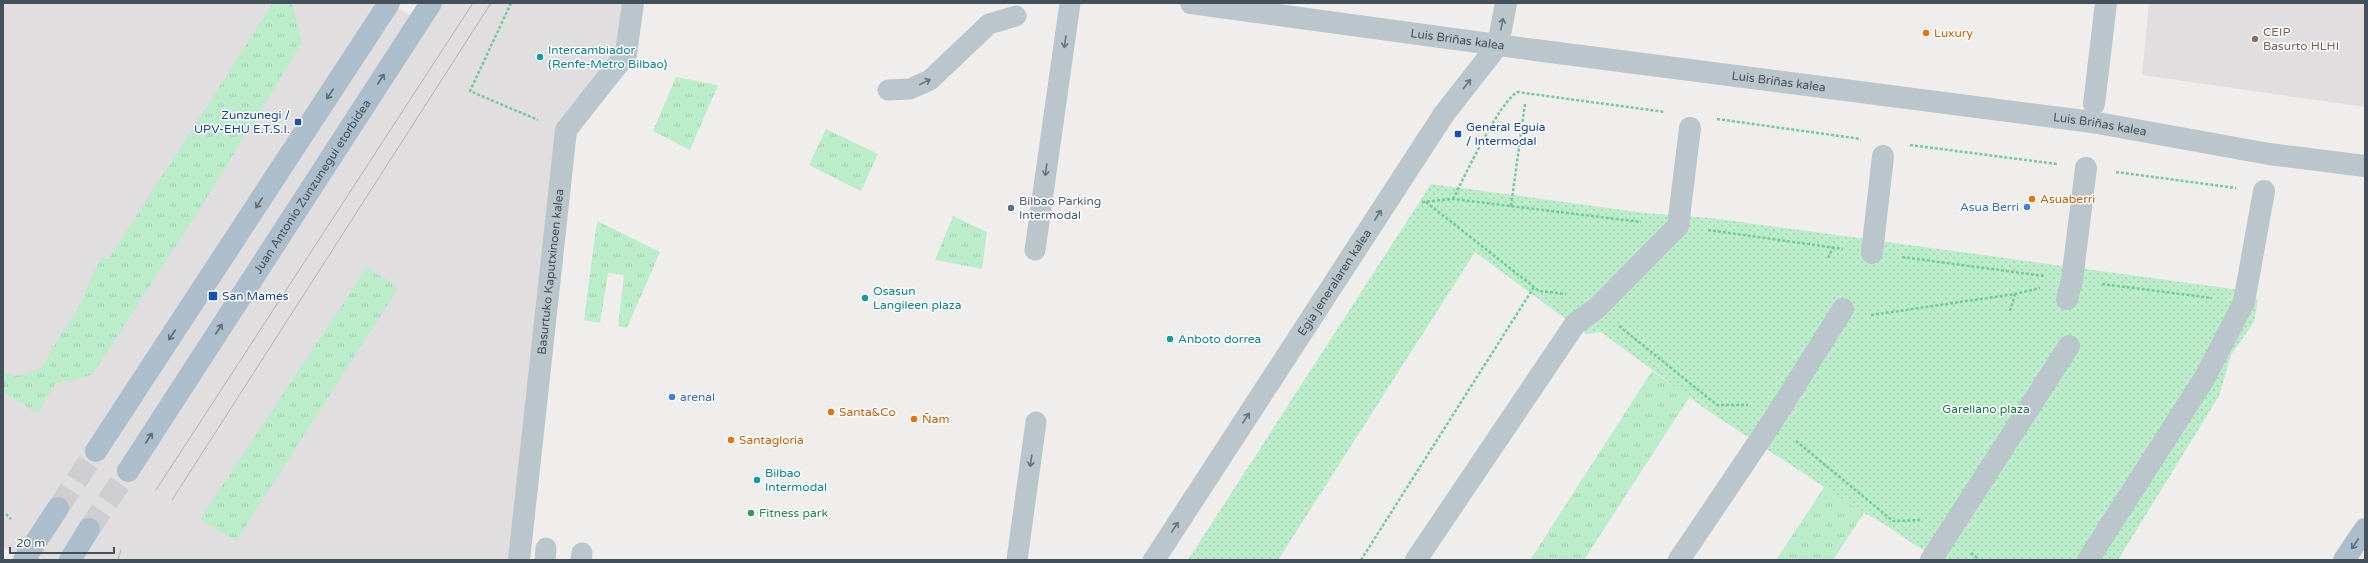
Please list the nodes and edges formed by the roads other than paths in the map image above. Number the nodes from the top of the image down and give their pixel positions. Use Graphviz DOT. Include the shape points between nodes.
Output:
graph roads {
  1 [pos="390,3"];
  2 [pos="431,3"];
  3 [pos="633,3"];
  4 [pos="1070,3"];
  5 [pos="1191,3"];
  6 [pos="1506,3"];
  7 [pos="2106,3"];
  8 [pos="1016,16"];
  9 [pos="1498,45"];
  10 [pos="888,90"];
  11 [pos="2094,104"];
  12 [pos="1699,123"];
  13 [pos="1884,156"];
  14 [pos="2365,166"];
  15 [pos="2086,168"];
  16 [pos="2264,191"];
  17 [pos="1035,250"];
  18 [pos="1872,253"];
  19 [pos="2070,289"];
  20 [pos="1840,314"];
  21 [pos="2069,346"];
  22 [pos="1036,422"];
  23 [pos="96,451"];
  24 [pos="128,471"];
  25 [pos="58,508"];
  26 [pos="89,529"];
  27 [pos="2365,529"];
  28 [pos="24,560"];
  29 [pos="70,560"];
  30 [pos="519,560"];
  31 [pos="1017,560"];
  32 [pos="1154,560"];
  33 [pos="1416,560"];
  34 [pos="1679,560"];
  35 [pos="1931,560"];
  36 [pos="2088,560"];
  37 [pos="2344,560"];
  1 -- 23 [label="main road, one-way"];
  24 -- 2 [label="main road, Juan Antonio Zunzunegui etorbidea, one-way"];
  3 -- 30 [label="street, Basurtuko Kaputxinoen kalea" via="626,54 566,130"];
  4 -- 17 [label="lane, one-way"];
  5 -- 9 [label="street, Luis Briñas kalea"];
  9 -- 6 [label="street, Egia jeneralaren kalea, one-way"];
  7 -- 11 [label="street"];
  10 -- 8 [label="lane, one-way" via="910,89 930,80 989,24"];
  9 -- 14 [label="street, Luis Briñas kalea" via="2098,123 2269,154"];
  32 -- 9 [label="street, Egia jeneralaren kalea, one-way" via="1444,114"];
  12 -- 33 [label="street" via="1678,226 1604,301 1576,324"];
  13 -- 18 [label="street"];
  15 -- 19 [label="street"];
  16 -- 36 [label="street" via="2244,302 2204,379"];
  20 -- 34 [label="street"];
  21 -- 35 [label="street"];
  22 -- 31 [label="lane, one-way"];
  25 -- 28 [label="main road"];
  26 -- 29 [label="main road"];
  27 -- 37 [label="main road, one-way"];
}
